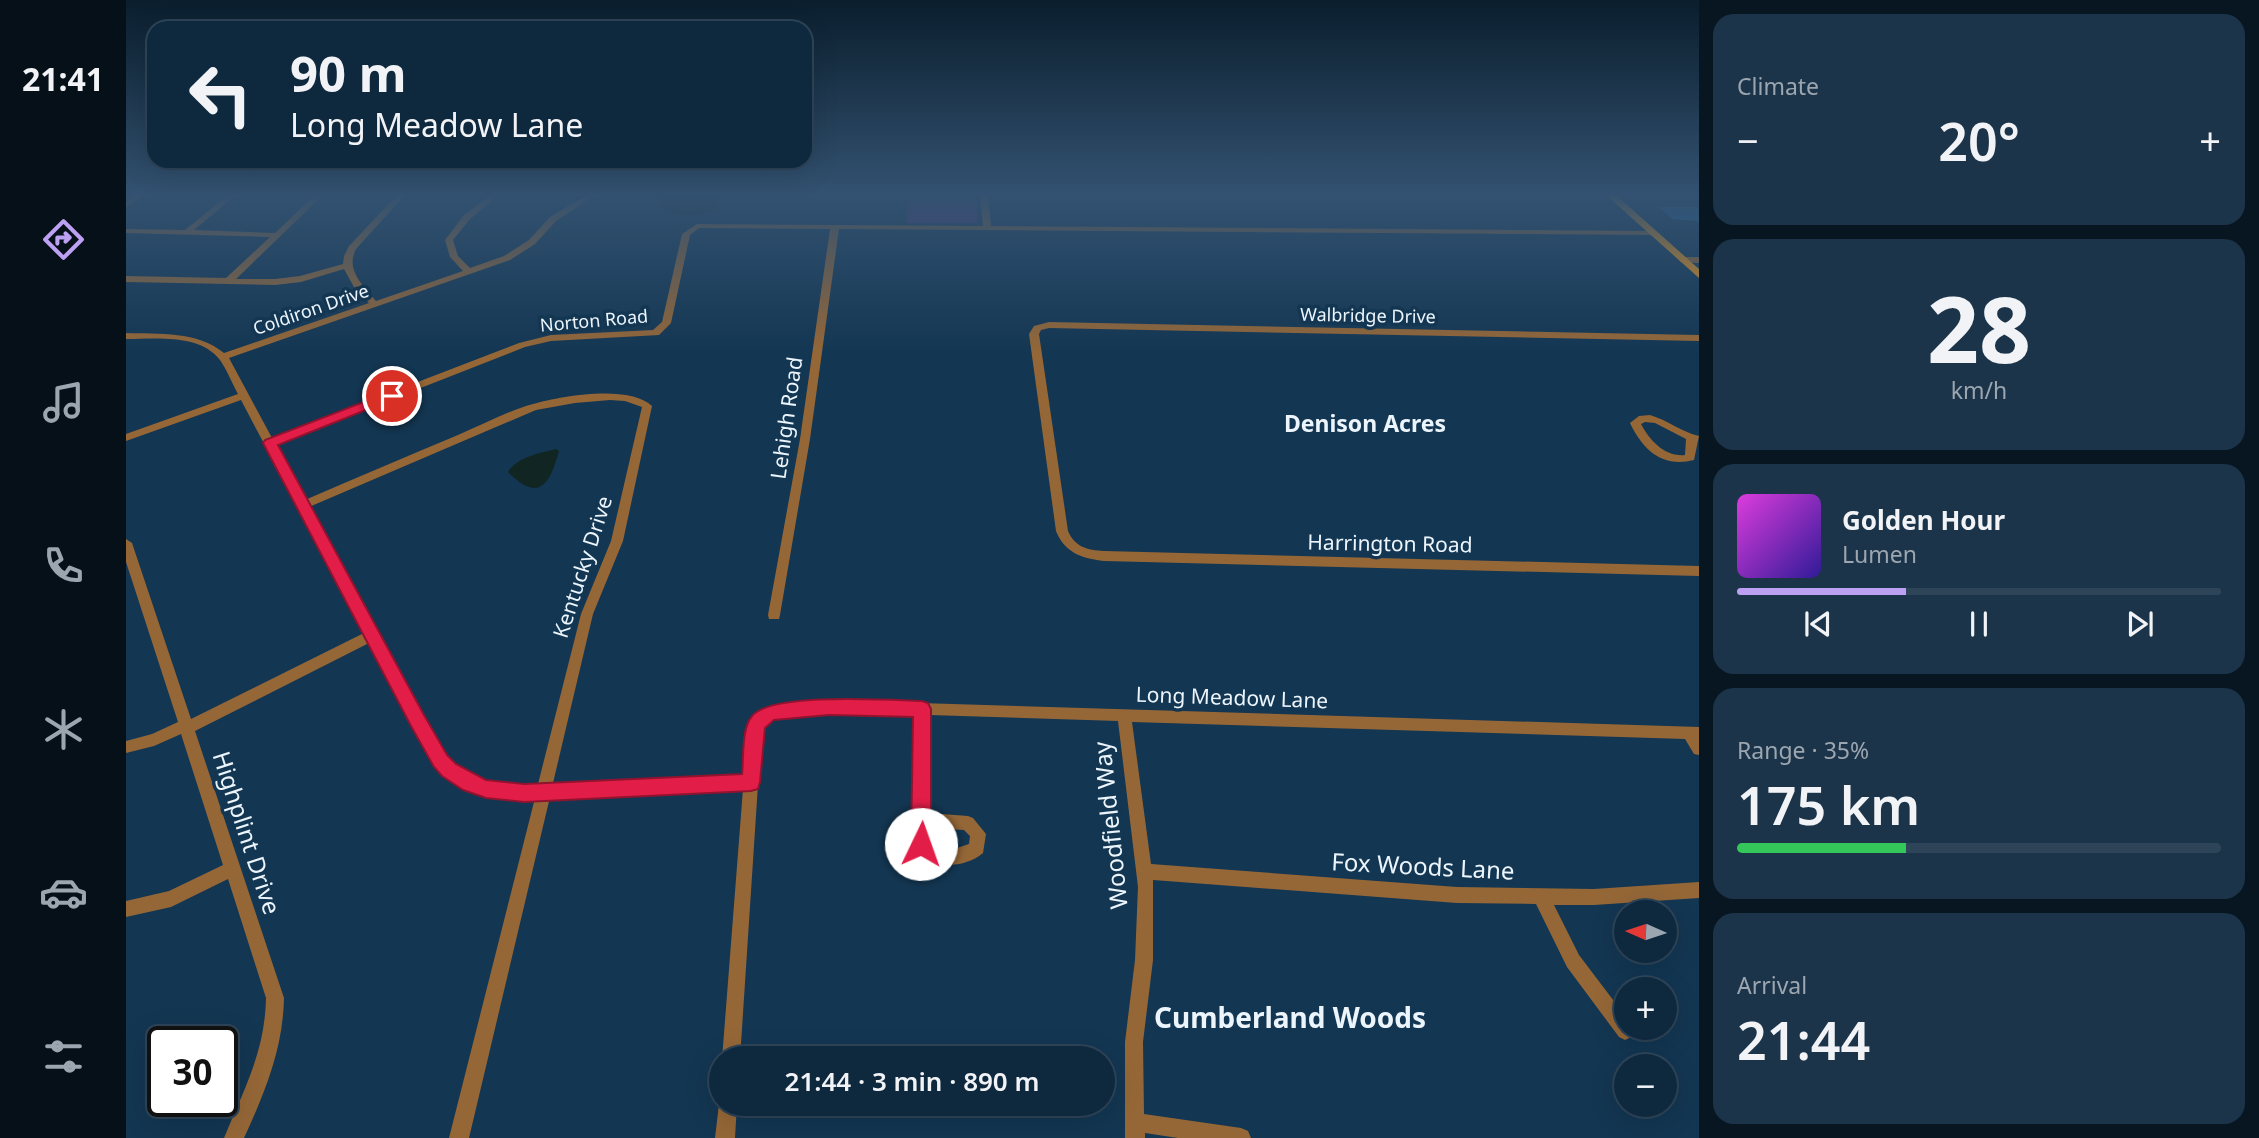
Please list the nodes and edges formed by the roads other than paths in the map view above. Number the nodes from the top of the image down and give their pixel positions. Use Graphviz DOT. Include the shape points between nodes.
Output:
graph roads {
  1 [pos="262,248"];
  2 [pos="352,248"];
  3 [pos="451,248"];
  4 [pos="525,248"];
  5 [pos="683,248"];
  6 [pos="832,248"];
  7 [pos="1670,248"];
  8 [pos="1683,260"];
  9 [pos="1699,260"];
  10 [pos="346,266"];
  11 [pos="469,272"];
  12 [pos="1699,275"];
  13 [pos="126,279"];
  14 [pos="227,282"];
  15 [pos="374,304"];
  16 [pos="126,336"];
  17 [pos="1699,338"];
  18 [pos="223,357"];
  19 [pos="244,395"];
  20 [pos="126,438"];
  21 [pos="1695,439"];
  22 [pos="270,443"];
  23 [pos="303,505"];
  24 [pos="126,543"];
  25 [pos="1080,553"];
  26 [pos="1699,571"];
  27 [pos="774,615"];
  28 [pos="372,635"];
  29 [pos="922,709"];
  30 [pos="764,715"];
  31 [pos="1124,715"];
  32 [pos="187,727"];
  33 [pos="1694,733"];
  34 [pos="126,747"];
  35 [pos="1699,749"];
  36 [pos="751,782"];
  37 [pos="545,792"];
  38 [pos="923,820"];
  39 [pos="234,868"];
  40 [pos="1145,872"];
  41 [pos="1699,890"];
  42 [pos="1541,897"];
  43 [pos="126,909"];
  44 [pos="1614,1016"];
  45 [pos="732,1046"];
  46 [pos="727,1116"];
  47 [pos="1135,1130"];
  48 [pos="234,1138"];
  49 [pos="460,1138"];
  50 [pos="725,1138"];
  51 [pos="1241,1138"];
  1 -- 14 [label="street"];
  2 -- 10 [label="street"];
  3 -- 11 [label="street"];
  4 -- 11 [label="street, Coldiron Drive"];
  5 -- 22 [label="street, Norton Road" via="666,323 656,333 551,338 522,345"];
  6 -- 27 [label="street, Lehigh Road"];
  7 -- 8 [label="main road"];
  8 -- 9 [label="street"];
  8 -- 12 [label="main road"];
  10 -- 14 [label="street" via="292,280"];
  10 -- 15 [label="street"];
  11 -- 15 [label="street, Coldiron Drive"];
  13 -- 14 [label="street"];
  15 -- 18 [label="street, Coldiron Drive"];
  16 -- 18 [label="street" via="196,341"];
  17 -- 25 [label="street, Walbridge Drive" via="1037,328 1034,334 1060,521 1067,544"];
  18 -- 19 [label="street"];
  19 -- 20 [label="street"];
  19 -- 22 [label="street"];
  21 -- 21 [label="street" via="1656,420 1644,418 1635,423 1656,451 1671,458 1690,457"];
  22 -- 23 [label="street"];
  23 -- 28 [label="street"];
  23 -- 37 [label="street, Kentucky Drive" via="533,407 626,398 645,403 647,411 617,541 592,596"];
  24 -- 32 [label="street, Highplint Drive"];
  25 -- 26 [label="street, Harrington Road"];
  28 -- 32 [label="street"];
  28 -- 37 [label="street" via="434,751 449,770 486,789"];
  29 -- 30 [label="street, Long Meadow Lane" via="829,707"];
  29 -- 31 [label="street, Long Meadow Lane"];
  29 -- 38 [label="street"];
  30 -- 36 [label="street" via="756,728"];
  31 -- 33 [label="street, Long Meadow Lane"];
  31 -- 40 [label="street, Woodfield Way"];
  32 -- 34 [label="street"];
  32 -- 39 [label="street, Highplint Drive"];
  33 -- 35 [label="street"];
  36 -- 37 [label="street"];
  36 -- 45 [label="street"];
  37 -- 49 [label="street, Kentucky Drive"];
  39 -- 43 [label="street" via="171,899"];
  39 -- 48 [label="street, Highplint Drive" via="271,984 275,1013 264,1072"];
  40 -- 42 [label="street, Fox Woods Lane" via="1400,892"];
  40 -- 47 [label="street, Woodfield Way" via="1144,960 1134,1059"];
  41 -- 42 [label="street, Fox Woods Lane"];
  42 -- 44 [label="street" via="1573,961"];
  46 -- 50 [label="street"];
  47 -- 51 [label="street"];
}
